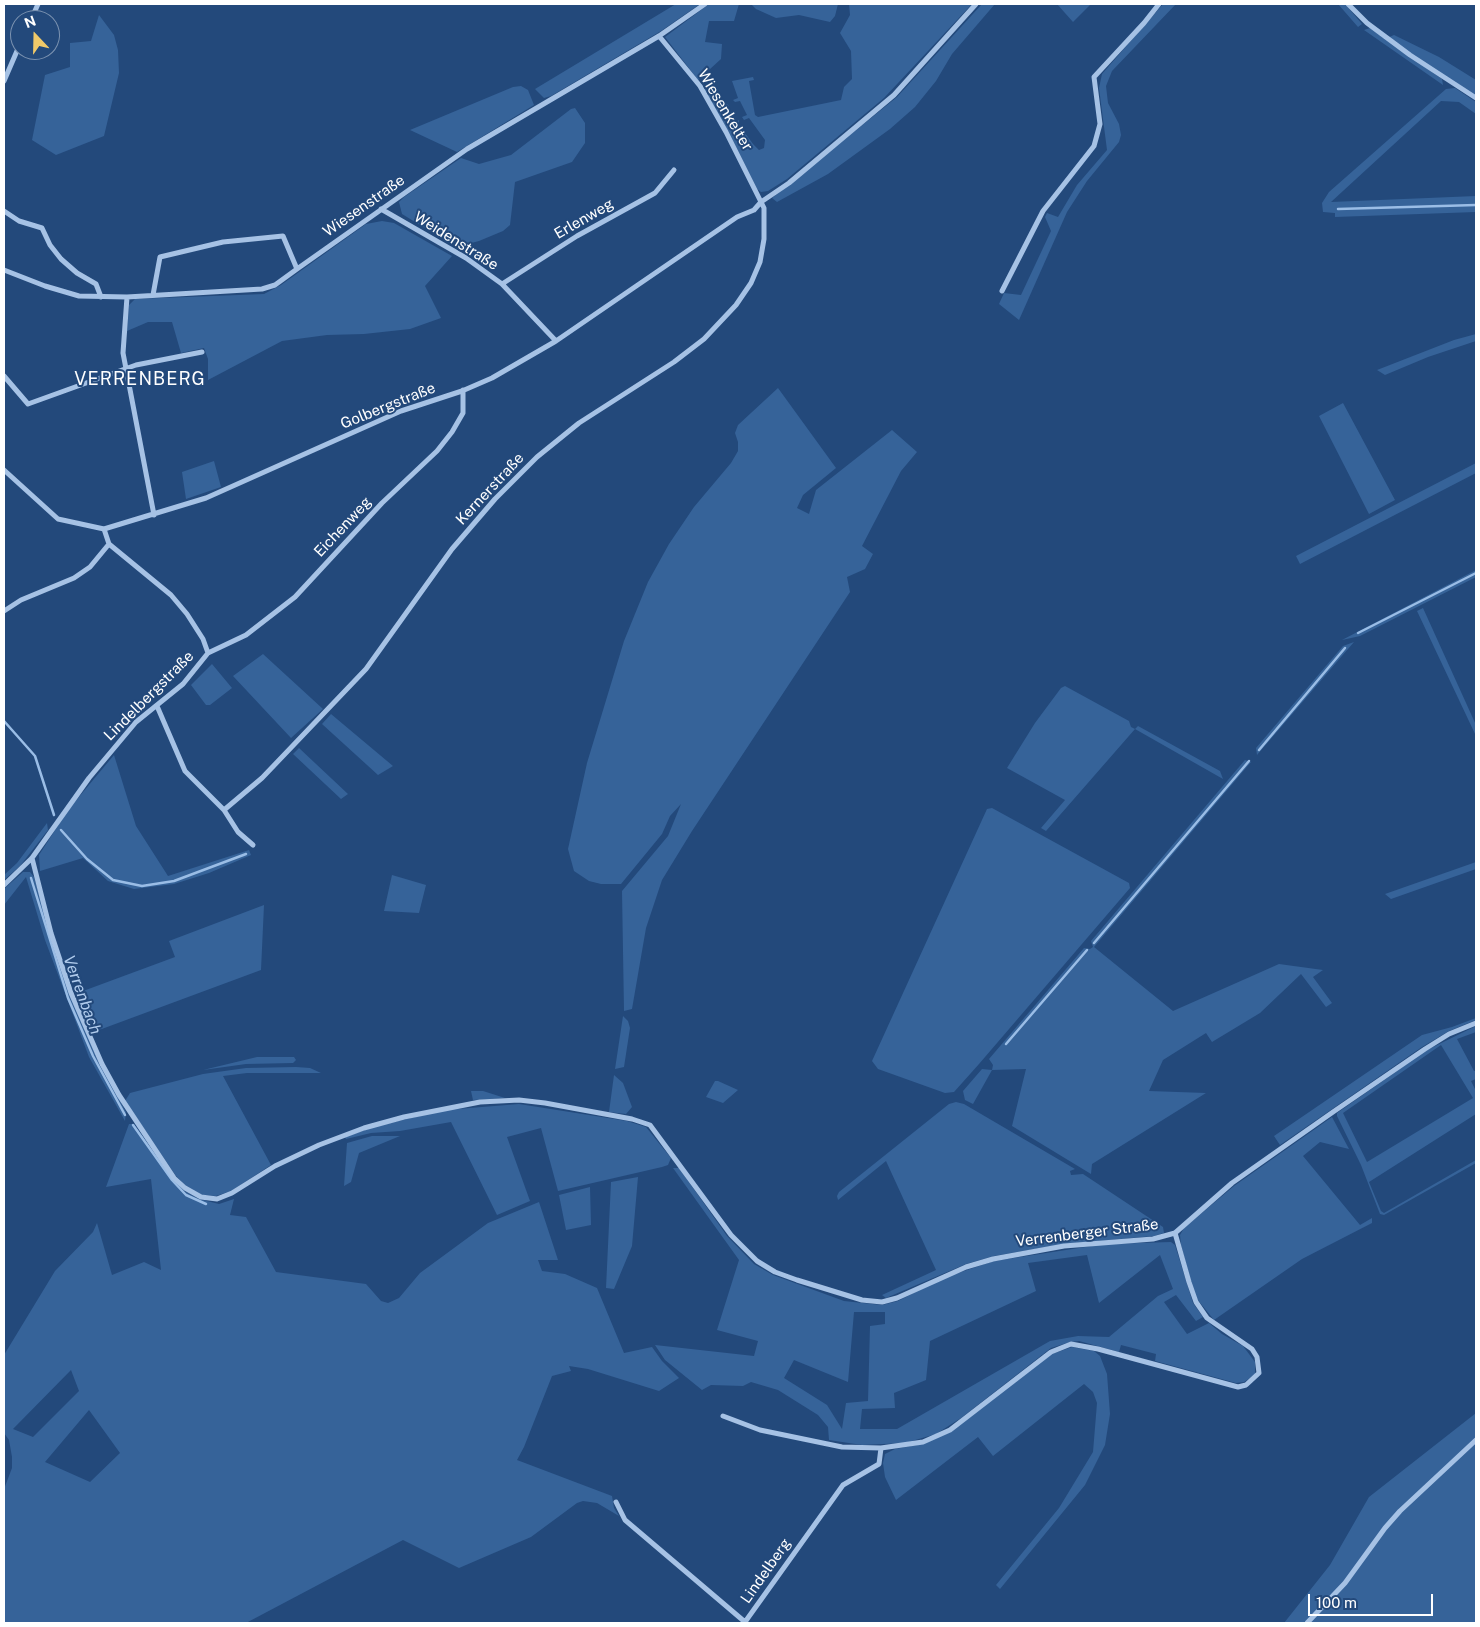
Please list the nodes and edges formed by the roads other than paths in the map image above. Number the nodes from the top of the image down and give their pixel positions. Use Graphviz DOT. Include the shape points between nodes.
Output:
graph roads {
  1 [pos="705,4"];
  2 [pos="976,4"];
  3 [pos="1159,4"];
  4 [pos="1348,4"];
  5 [pos="659,36"];
  6 [pos="13,60"];
  7 [pos="4,80"];
  8 [pos="1476,98"];
  9 [pos="674,170"];
  10 [pos="761,202"];
  11 [pos="381,209"];
  12 [pos="4,211"];
  13 [pos="4,270"];
  14 [pos="297,270"];
  15 [pos="502,284"];
  16 [pos="1002,292"];
  17 [pos="152,295"];
  18 [pos="100,297"];
  19 [pos="127,297"];
  20 [pos="556,342"];
  21 [pos="202,352"];
  22 [pos="125,368"];
  23 [pos="4,376"];
  24 [pos="463,390"];
  25 [pos="4,470"];
  26 [pos="154,515"];
  27 [pos="104,529"];
  28 [pos="109,544"];
  29 [pos="4,610"];
  30 [pos="208,653"];
  31 [pos="157,706"];
  32 [pos="224,810"];
  33 [pos="253,845"];
  34 [pos="32,858"];
  35 [pos="4,885"];
  36 [pos="1476,1023"];
  37 [pos="1175,1233"];
  38 [pos="723,1416"];
  39 [pos="1476,1440"];
  40 [pos="881,1448"];
  41 [pos="616,1502"];
  42 [pos="1307,1623"];
  1 -- 5 [label="street, Wiesenstraße"];
  2 -- 10 [label="street, Golbergstraße" via="894,95 789,183"];
  3 -- 16 [label="street" via="1094,77 1100,124 1094,146 1043,211"];
  4 -- 8 [label="street" via="1410,56"];
  5 -- 10 [label="street, Wiesenkelter" via="700,86"];
  5 -- 11 [label="street, Wiesenstraße" via="475,144"];
  6 -- 7 [label="street"];
  9 -- 15 [label="street, Erlenweg" via="654,193 576,236"];
  10 -- 20 [label="street, Golbergstraße" via="754,210 737,217"];
  10 -- 32 [label="street, Kernerstraße" via="765,220 760,262 736,305 704,339 579,423 537,457 494,499 452,549 366,669 262,778"];
  11 -- 14 [label="street, Wiesenstraße"];
  11 -- 15 [label="street, Weidenstraße" via="463,256"];
  12 -- 18 [label="street" via="19,221 42,228 61,259 96,284"];
  13 -- 18 [label="street, Wiesenstraße" via="79,296"];
  14 -- 17 [label="street, Wiesenstraße" via="262,290"];
  14 -- 17 [label="street" via="283,236 224,242 160,257"];
  15 -- 20 [label="street, Weidenstraße"];
  17 -- 19 [label="street, Wiesenstraße"];
  18 -- 19 [label="street, Wiesenstraße"];
  19 -- 22 [label="street" via="123,335"];
  20 -- 24 [label="street, Golbergstraße" via="525,361"];
  21 -- 22 [label="street"];
  22 -- 23 [label="street" via="28,404"];
  22 -- 26 [label="street"];
  24 -- 26 [label="street, Golbergstraße" via="401,411 206,498"];
  24 -- 30 [label="street, Eichenweg" via="463,413 437,451 382,503 295,597 246,635"];
  25 -- 27 [label="street, Golbergstraße" via="58,519"];
  26 -- 27 [label="street, Golbergstraße"];
  27 -- 28 [label="street"];
  28 -- 29 [label="street" via="90,567 74,578"];
  28 -- 30 [label="street, Lindelbergstraße" via="172,595 195,626"];
  30 -- 31 [label="street, Lindelbergstraße" via="183,684"];
  31 -- 32 [label="street" via="184,771"];
  31 -- 34 [label="street, Lindelbergstraße" via="136,722 95,771"];
  32 -- 33 [label="street" via="238,832"];
  34 -- 35 [label="street, Lindelbergstraße"];
  34 -- 37 [label="street, Verrenberger Straße" via="65,976 102,1064 174,1178 201,1197 217,1199 275,1166 342,1136 404,1117 480,1102 519,1100 569,1106 650,1125 731,1234 757,1261 790,1278 862,1300 882,1302 897,1298 966,1266 993,1259 1064,1246"];
  36 -- 37 [label="street, Verrenberger Straße" via="1449,1034 1333,1112 1232,1183"];
  37 -- 40 [label="street" via="1196,1302 1207,1318 1252,1348 1258,1357 1259,1373 1252,1382 1238,1387 1071,1344 1051,1352 950,1430 923,1442"];
  38 -- 40 [label="street" via="760,1430 842,1447"];
  39 -- 42 [label="street" via="1400,1511 1345,1583"];
  40 -- 41 [label="street, Lindelberg" via="879,1464 843,1485 745,1622 625,1520"];
}
